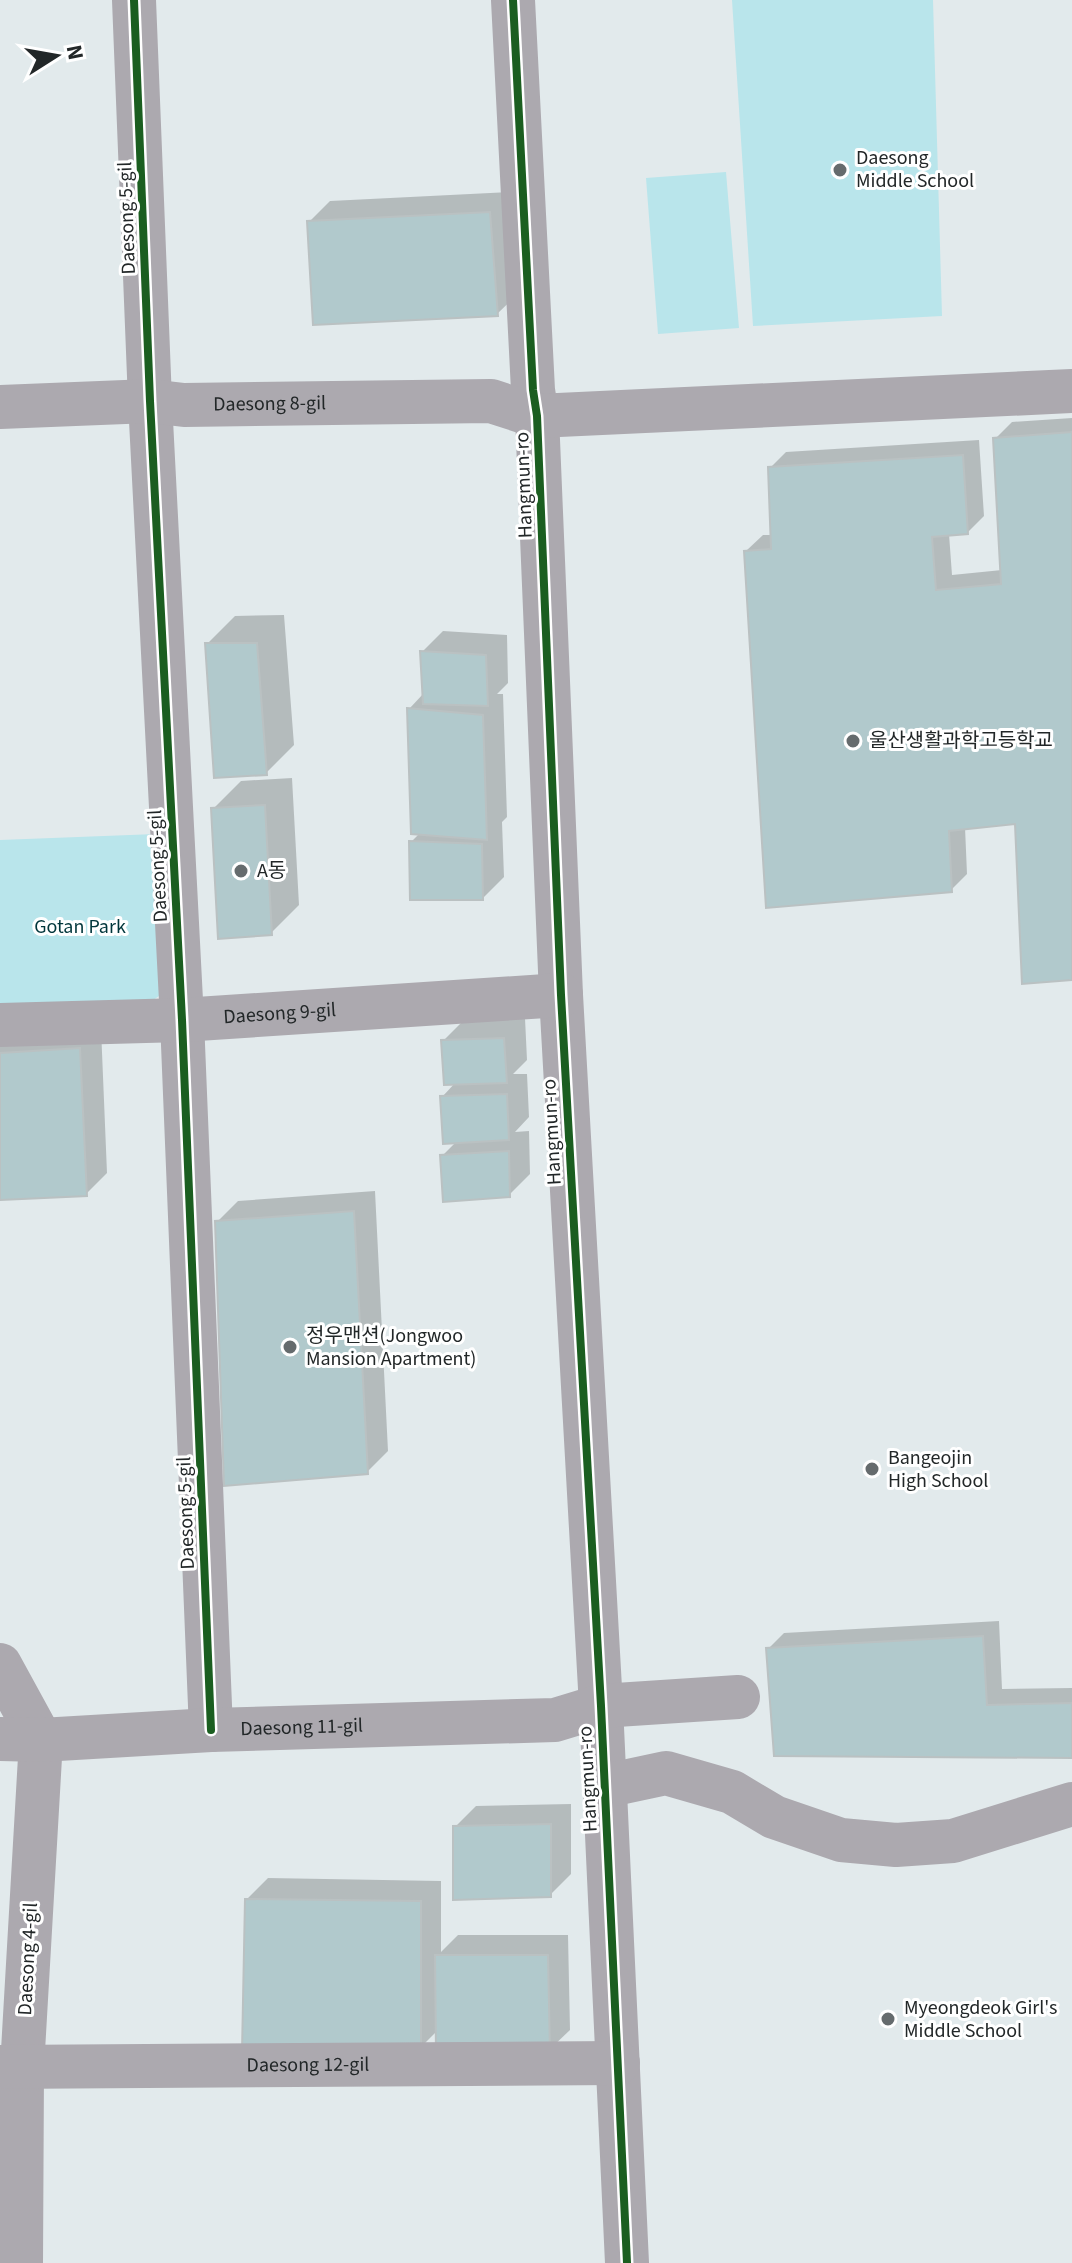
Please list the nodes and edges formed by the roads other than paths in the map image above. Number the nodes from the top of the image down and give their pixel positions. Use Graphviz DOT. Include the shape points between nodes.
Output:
graph roads {
  1 [pos="134,0"];
  2 [pos="513,0"];
  3 [pos="1072,391"];
  4 [pos="150,401"];
  5 [pos="0,407"];
  6 [pos="537,416"];
  7 [pos="561,995"];
  8 [pos="182,1020"];
  9 [pos="0,1025"];
  10 [pos="0,1665"];
  11 [pos="738,1697"];
  12 [pos="601,1706"];
  13 [pos="211,1730"];
  14 [pos="20,1739"];
  15 [pos="605,1786"];
  16 [pos="1072,1804"];
  17 [pos="618,2063"];
  18 [pos="11,2068"];
  19 [pos="21,2263"];
  20 [pos="627,2263"];
  1 -- 4 [label="street, Daesong 5-gil"];
  2 -- 6 [label="street, Hangmun-ro"];
  3 -- 6 [label="street"];
  4 -- 5 [label="street, Daesong 8-gil"];
  4 -- 6 [label="street, Daesong 8-gil" via="491,401"];
  4 -- 8 [label="street, Daesong 5-gil"];
  6 -- 7 [label="street, Hangmun-ro"];
  7 -- 8 [label="street, Daesong 9-gil"];
  7 -- 12 [label="street, Hangmun-ro"];
  8 -- 9 [label="street, Daesong 9-gil"];
  8 -- 13 [label="street, Daesong 5-gil"];
  10 -- 14 [label="street"];
  11 -- 12 [label="street, Daesong 11-gil"];
  12 -- 13 [label="street, Daesong 11-gil" via="555,1720"];
  12 -- 15 [label="street, Hangmun-ro"];
  13 -- 14 [label="street, Daesong 11-gil"];
  14 -- 18 [label="street, Daesong 4-gil"];
  15 -- 16 [label="street" via="666,1773 732,1792 774,1817 841,1840 896,1845 953,1841"];
  15 -- 17 [label="street, Hangmun-ro"];
  17 -- 18 [label="street, Daesong 12-gil"];
  17 -- 20 [label="street, Hangmun-ro"];
  18 -- 19 [label="street, Daesong 4-gil"];
}
